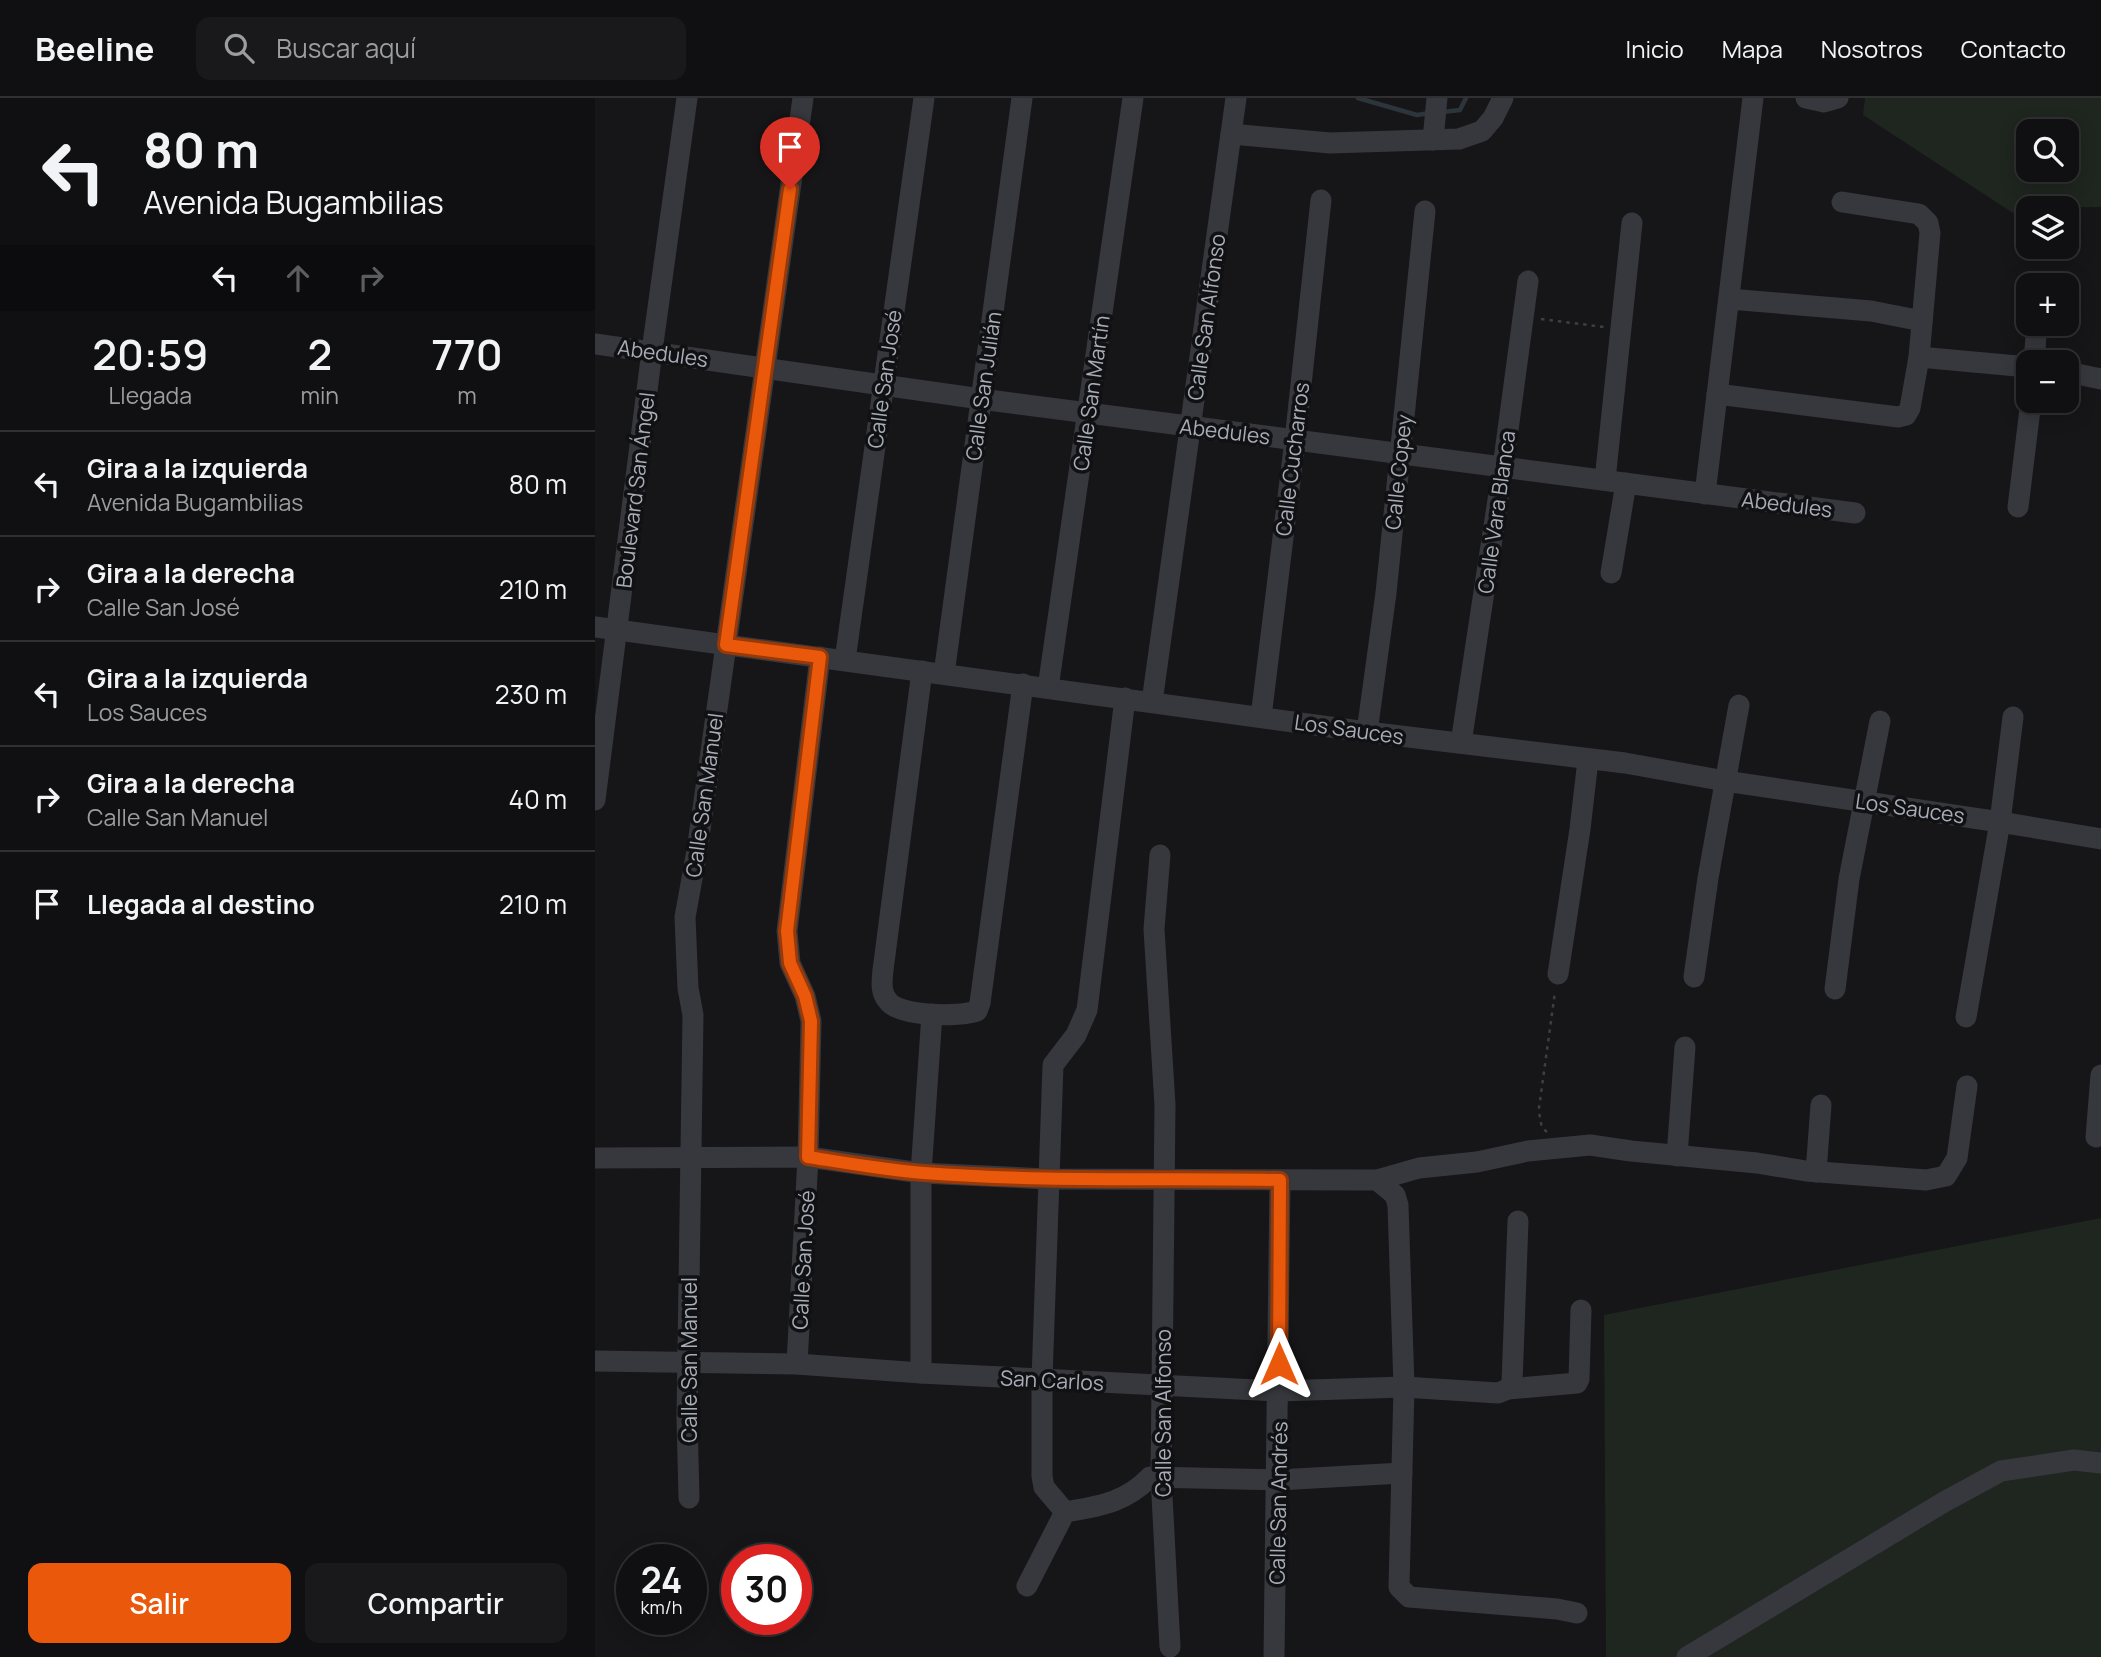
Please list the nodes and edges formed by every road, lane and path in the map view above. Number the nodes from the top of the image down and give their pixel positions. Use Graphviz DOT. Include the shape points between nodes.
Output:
graph roads {
  1 [pos="687,98"];
  2 [pos="803,98"];
  3 [pos="923,98"];
  4 [pos="1022,98"];
  5 [pos="1133,98"];
  6 [pos="1236,98"];
  7 [pos="1437,98"];
  8 [pos="1503,98"];
  9 [pos="1753,98"];
  10 [pos="1806,98"];
  11 [pos="1838,98"];
  12 [pos="1231,134"];
  13 [pos="1433,140"];
  14 [pos="1321,200"];
  15 [pos="1842,202"];
  16 [pos="1425,211"];
  17 [pos="1632,223"];
  18 [pos="1528,281"];
  19 [pos="1729,299"];
  20 [pos="1524,316"];
  21 [pos="1922,321"];
  22 [pos="1619,329"];
  23 [pos="595,344"];
  24 [pos="652,351"];
  25 [pos="1919,357"];
  26 [pos="2016,366"];
  27 [pos="765,368"];
  28 [pos="2079,374"];
  29 [pos="2101,379"];
  30 [pos="883,385"];
  31 [pos="1717,394"];
  32 [pos="981,399"];
  33 [pos="1088,413"];
  34 [pos="2030,413"];
  35 [pos="1191,426"];
  36 [pos="1295,440"];
  37 [pos="1400,454"];
  38 [pos="1503,467"];
  39 [pos="1615,482"];
  40 [pos="1705,494"];
  41 [pos="2018,507"];
  42 [pos="1855,513"];
  43 [pos="1611,573"];
  44 [pos="595,627"];
  45 [pos="617,630"];
  46 [pos="726,645"];
  47 [pos="820,657"];
  48 [pos="845,660"];
  49 [pos="922,671"];
  50 [pos="944,674"];
  51 [pos="1023,684"];
  52 [pos="1048,688"];
  53 [pos="1125,698"];
  54 [pos="1152,702"];
  55 [pos="1739,705"];
  56 [pos="1261,717"];
  57 [pos="2013,717"];
  58 [pos="1880,721"];
  59 [pos="1367,732"];
  60 [pos="1461,743"];
  61 [pos="1588,760"];
  62 [pos="1725,781"];
  63 [pos="595,800"];
  64 [pos="1864,802"];
  65 [pos="2000,822"];
  66 [pos="2101,839"];
  67 [pos="1160,855"];
  68 [pos="1558,975"];
  69 [pos="1694,977"];
  70 [pos="1835,989"];
  71 [pos="932,1014"];
  72 [pos="1966,1017"];
  73 [pos="1685,1047"];
  74 [pos="2101,1075"];
  75 [pos="1967,1086"];
  76 [pos="1821,1105"];
  77 [pos="2096,1137"];
  78 [pos="1571,1146"];
  79 [pos="1677,1156"];
  80 [pos="808,1157"];
  81 [pos="595,1158"];
  82 [pos="691,1158"];
  83 [pos="1816,1172"];
  84 [pos="921,1173"];
  85 [pos="1165,1178"];
  86 [pos="1048,1179"];
  87 [pos="1280,1180"];
  88 [pos="1377,1180"];
  89 [pos="1518,1222"];
  90 [pos="1581,1310"];
  91 [pos="595,1361"];
  92 [pos="688,1363"];
  93 [pos="797,1364"];
  94 [pos="921,1373"];
  95 [pos="1042,1379"];
  96 [pos="1162,1385"];
  97 [pos="1404,1387"];
  98 [pos="1508,1389"];
  99 [pos="1279,1391"];
  100 [pos="2101,1463"];
  101 [pos="1402,1473"];
  102 [pos="1161,1477"];
  103 [pos="1278,1480"];
  104 [pos="689,1498"];
  105 [pos="1065,1512"];
  106 [pos="1027,1586"];
  107 [pos="1577,1612"];
  108 [pos="1170,1647"];
  109 [pos="1274,1657"];
  110 [pos="1687,1657"];
  1 -- 24 [label="street, Boulevard San Ángel"];
  2 -- 27 [label="street, Calle San Manuel"];
  3 -- 30 [label="street, Calle San José"];
  4 -- 32 [label="street, Calle San Julián"];
  5 -- 33 [label="street, Calle San Martín"];
  6 -- 12 [label="street, Calle San Alfonso"];
  7 -- 13 [label="street"];
  8 -- 13 [label="street" via="1482,131 1459,139"];
  9 -- 19 [label="street"];
  10 -- 11 [label="street" via="1824,102"];
  12 -- 13 [label="street" via="1330,143"];
  12 -- 35 [label="street, Calle San Alfonso"];
  14 -- 36 [label="street, Calle Cucharros"];
  15 -- 21 [label="street" via="1919,214 1928,223"];
  16 -- 37 [label="street, Calle Copey"];
  17 -- 22 [label="street"];
  18 -- 20 [label="street, Calle Vara Blanca"];
  19 -- 21 [label="street" via="1871,311"];
  19 -- 31 [label="street"];
  20 -- 22 [label="path"];
  20 -- 38 [label="street, Calle Vara Blanca"];
  21 -- 25 [label="street"];
  22 -- 39 [label="street"];
  23 -- 24 [label="street, Abedules"];
  24 -- 27 [label="street, Abedules"];
  24 -- 45 [label="street, Boulevard San Ángel"];
  25 -- 26 [label="street"];
  25 -- 31 [label="street" via="1910,408 1898,417"];
  27 -- 30 [label="street, Abedules"];
  27 -- 46 [label="street, Calle San Manuel"];
  28 -- 29 [label="street"];
  30 -- 32 [label="street, Abedules"];
  30 -- 48 [label="street, Calle San José"];
  31 -- 40 [label="street"];
  32 -- 33 [label="street, Abedules"];
  32 -- 50 [label="street, Calle San Julián"];
  33 -- 35 [label="street, Abedules"];
  33 -- 52 [label="street, Calle San Martín"];
  34 -- 41 [label="street"];
  35 -- 36 [label="street, Abedules"];
  35 -- 54 [label="street, Calle San Alfonso"];
  36 -- 37 [label="street, Abedules"];
  36 -- 56 [label="street, Calle Cucharros"];
  37 -- 38 [label="street, Abedules"];
  37 -- 59 [label="street, Calle Copey"];
  38 -- 39 [label="street, Abedules"];
  38 -- 60 [label="street, Calle Vara Blanca"];
  39 -- 40 [label="street, Abedules"];
  39 -- 43 [label="street"];
  40 -- 42 [label="street, Abedules"];
  44 -- 45 [label="street, Los Sauces"];
  45 -- 46 [label="street, Los Sauces"];
  45 -- 63 [label="street, Boulevard San Ángel"];
  46 -- 47 [label="street, Los Sauces"];
  46 -- 82 [label="street, Calle San Manuel" via="685,917 693,1015"];
  47 -- 48 [label="street, Los Sauces"];
  47 -- 80 [label="street, Calle San José" via="787,931 790,963 811,1021"];
  48 -- 49 [label="street, Los Sauces"];
  49 -- 50 [label="street, Los Sauces"];
  49 -- 71 [label="street" via="882,992 889,1004 899,1009"];
  50 -- 51 [label="street, Los Sauces"];
  51 -- 52 [label="street, Los Sauces"];
  51 -- 71 [label="street" via="980,1003 977,1011 970,1013"];
  52 -- 53 [label="street, Los Sauces"];
  53 -- 54 [label="street, Los Sauces"];
  53 -- 86 [label="street" via="1087,1010 1076,1035 1053,1065"];
  54 -- 56 [label="street, Los Sauces"];
  55 -- 62 [label="street"];
  56 -- 59 [label="street, Los Sauces"];
  57 -- 65 [label="street"];
  58 -- 64 [label="street"];
  59 -- 60 [label="street, Los Sauces"];
  60 -- 61 [label="street, Los Sauces"];
  61 -- 62 [label="street, Los Sauces"];
  61 -- 68 [label="street"];
  62 -- 64 [label="street, Los Sauces"];
  62 -- 69 [label="street"];
  64 -- 65 [label="street, Los Sauces"];
  64 -- 70 [label="street"];
  65 -- 66 [label="street, Los Sauces"];
  65 -- 72 [label="street"];
  67 -- 85 [label="street, Calle San Alfonso" via="1154,929 1163,1038"];
  68 -- 78 [label="path" via="1540,1121 1542,1128"];
  71 -- 84 [label="street"];
  73 -- 79 [label="street"];
  74 -- 77 [label="street"];
  75 -- 83 [label="street" via="1957,1158 1946,1176 1926,1180"];
  76 -- 83 [label="street"];
  78 -- 79 [label="street"];
  78 -- 88 [label="street" via="1419,1168"];
  79 -- 83 [label="street"];
  80 -- 82 [label="street"];
  80 -- 84 [label="street"];
  80 -- 93 [label="street, Calle San José"];
  81 -- 82 [label="street"];
  82 -- 92 [label="street, Calle San Manuel"];
  84 -- 86 [label="street"];
  84 -- 94 [label="street"];
  85 -- 86 [label="street"];
  85 -- 87 [label="street"];
  85 -- 96 [label="street, Calle San Alfonso"];
  86 -- 95 [label="street"];
  87 -- 88 [label="street"];
  87 -- 99 [label="street, Calle San Andrés"];
  88 -- 97 [label="street" via="1395,1195 1398,1205"];
  89 -- 98 [label="street" via="1512,1383"];
  90 -- 98 [label="street, San Carlos" via="1577,1383"];
  91 -- 92 [label="street, San Carlos"];
  92 -- 93 [label="street, San Carlos"];
  92 -- 104 [label="street, Calle San Manuel"];
  93 -- 94 [label="street, San Carlos"];
  94 -- 95 [label="street, San Carlos"];
  95 -- 96 [label="street, San Carlos"];
  95 -- 105 [label="street" via="1042,1476 1044,1487"];
  96 -- 99 [label="street, San Carlos"];
  96 -- 102 [label="street, Calle San Alfonso"];
  97 -- 98 [label="street, San Carlos" via="1498,1393"];
  97 -- 99 [label="street, San Carlos"];
  97 -- 101 [label="street"];
  99 -- 103 [label="street, Calle San Andrés"];
  100 -- 110 [label="street" via="2074,1460 2001,1471"];
  101 -- 103 [label="street"];
  101 -- 107 [label="street" via="1399,1587 1409,1597"];
  102 -- 103 [label="street"];
  102 -- 105 [label="street" via="1150,1478 1106,1505"];
  102 -- 108 [label="street, Calle San Alfonso"];
  103 -- 109 [label="street, Calle San Andrés"];
  105 -- 106 [label="street"];
}
